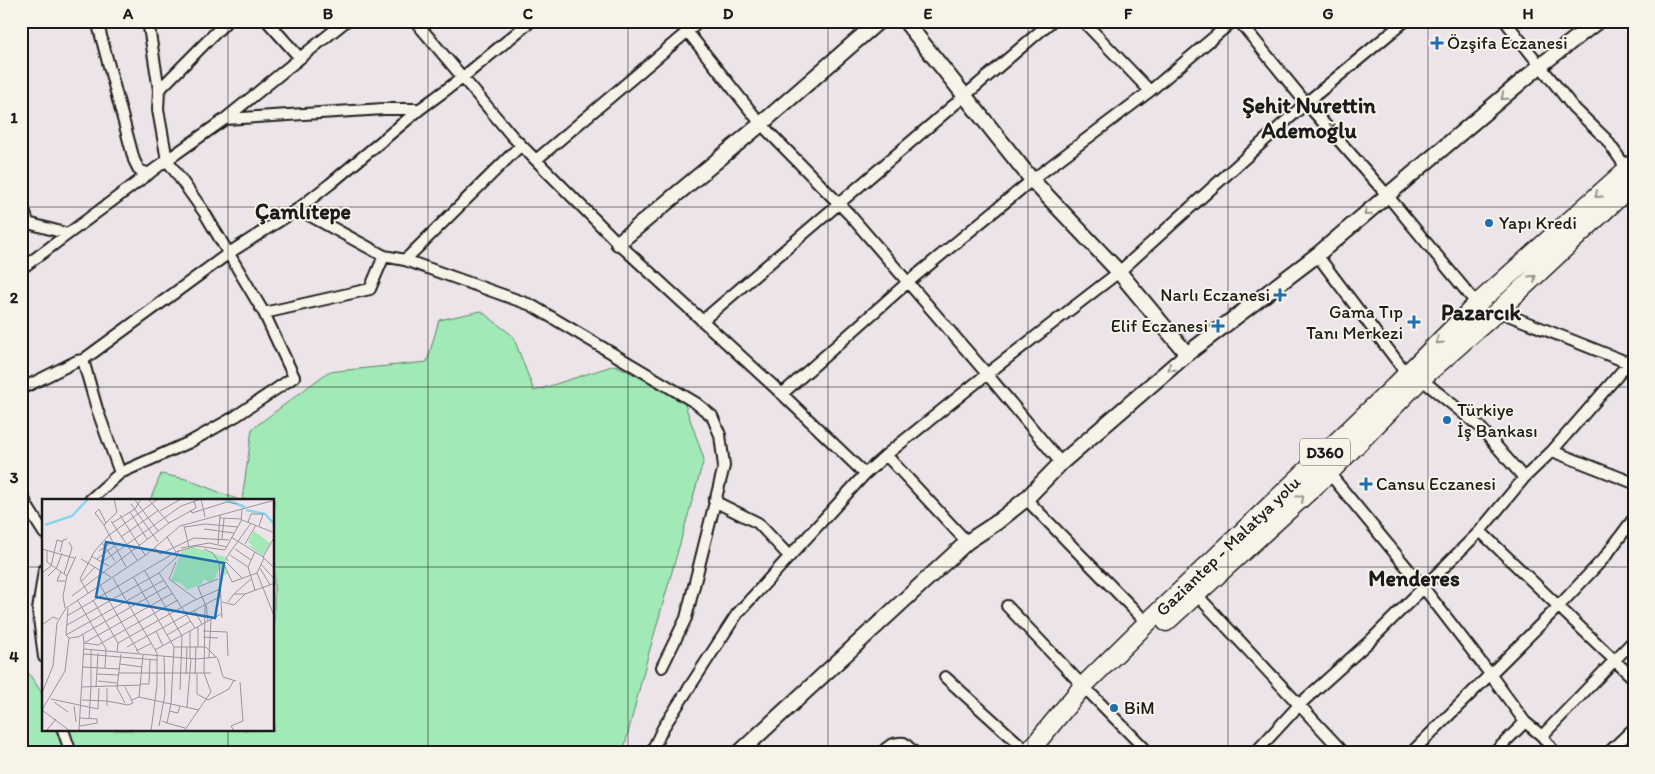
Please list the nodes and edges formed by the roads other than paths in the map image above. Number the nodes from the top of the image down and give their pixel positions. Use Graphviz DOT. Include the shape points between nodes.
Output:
graph roads {
  1 [pos="97,21"];
  2 [pos="148,21"];
  3 [pos="227,21"];
  4 [pos="267,21"];
  5 [pos="346,21"];
  6 [pos="414,21"];
  7 [pos="531,21"];
  8 [pos="679,21"];
  9 [pos="700,21"];
  10 [pos="879,21"];
  11 [pos="905,21"];
  12 [pos="1052,21"];
  13 [pos="1083,21"];
  14 [pos="1233,21"];
  15 [pos="1239,21"];
  16 [pos="1405,21"];
  17 [pos="1505,21"];
  18 [pos="1598,21"];
  19 [pos="688,31"];
  20 [pos="300,58"];
  21 [pos="1541,65"];
  22 [pos="462,78"];
  23 [pos="159,90"];
  24 [pos="1150,91"];
  25 [pos="964,95"];
  26 [pos="1306,103"];
  27 [pos="420,109"];
  28 [pos="225,120"];
  29 [pos="761,124"];
  30 [pos="521,145"];
  31 [pos="167,160"];
  32 [pos="536,160"];
  33 [pos="1631,172"];
  34 [pos="148,174"];
  35 [pos="1032,180"];
  36 [pos="1387,195"];
  37 [pos="21,200"];
  38 [pos="838,204"];
  39 [pos="298,209"];
  40 [pos="24,222"];
  41 [pos="68,234"];
  42 [pos="618,243"];
  43 [pos="229,253"];
  44 [pos="1317,255"];
  45 [pos="384,256"];
  46 [pos="405,260"];
  47 [pos="21,269"];
  48 [pos="1119,272"];
  49 [pos="907,283"];
  50 [pos="1477,304"];
  51 [pos="1498,311"];
  52 [pos="264,313"];
  53 [pos="702,322"];
  54 [pos="1187,354"];
  55 [pos="83,360"];
  56 [pos="1632,362"];
  57 [pos="987,374"];
  58 [pos="1414,376"];
  59 [pos="21,389"];
  60 [pos="782,394"];
  61 [pos="1552,451"];
  62 [pos="886,455"];
  63 [pos="1061,463"];
  64 [pos="120,473"];
  65 [pos="1329,473"];
  66 [pos="865,474"];
  67 [pos="1524,478"];
  68 [pos="1634,483"];
  69 [pos="21,491"];
  70 [pos="1026,498"];
  71 [pos="91,499"];
  72 [pos="714,501"];
  73 [pos="1634,518"];
  74 [pos="42,530"];
  75 [pos="1480,531"];
  76 [pos="967,542"];
  77 [pos="789,556"];
  78 [pos="42,583"];
  79 [pos="1423,587"];
  80 [pos="1196,594"];
  81 [pos="1007,606"];
  82 [pos="1558,607"];
  83 [pos="1147,623"];
  84 [pos="1634,640"];
  85 [pos="42,641"];
  86 [pos="1615,660"];
  87 [pos="662,666"];
  88 [pos="1490,674"];
  89 [pos="945,677"];
  90 [pos="1634,679"];
  91 [pos="1087,690"];
  92 [pos="1300,704"];
  93 [pos="1525,722"];
  94 [pos="1634,728"];
  95 [pos="64,732"];
  96 [pos="1542,736"];
  97 [pos="1033,752"];
  98 [pos="71,753"];
  99 [pos="651,753"];
  100 [pos="739,753"];
  101 [pos="882,753"];
  102 [pos="915,753"];
  103 [pos="1149,753"];
  104 [pos="1254,753"];
  105 [pos="1344,753"];
  106 [pos="1411,753"];
  107 [pos="1494,753"];
  108 [pos="1555,753"];
  109 [pos="1608,753"];
  1 -- 34 [label="street" via="134,160 139,170"];
  2 -- 23 [label="street"];
  3 -- 23 [label="street"];
  4 -- 20 [label="street"];
  5 -- 20 [label="street"];
  6 -- 22 [label="street"];
  7 -- 22 [label="street"];
  8 -- 19 [label="street"];
  9 -- 19 [label="street"];
  10 -- 29 [label="street"];
  11 -- 25 [label="street"];
  12 -- 25 [label="street"];
  13 -- 24 [label="street"];
  14 -- 24 [label="street"];
  15 -- 26 [label="street"];
  16 -- 26 [label="street"];
  17 -- 21 [label="street"];
  18 -- 21 [label="street"];
  19 -- 29 [label="street"];
  19 -- 32 [label="street"];
  20 -- 28 [label="street"];
  21 -- 33 [label="street" via="1573,107 1606,140"];
  21 -- 36 [label="street, one-way"];
  22 -- 27 [label="street"];
  22 -- 30 [label="street"];
  23 -- 31 [label="street" via="158,110"];
  24 -- 35 [label="street"];
  25 -- 35 [label="street"];
  25 -- 38 [label="street"];
  26 -- 36 [label="street"];
  26 -- 48 [label="street"];
  27 -- 28 [label="street" via="384,108"];
  27 -- 39 [label="street"];
  28 -- 31 [label="street"];
  29 -- 38 [label="street"];
  29 -- 42 [label="street"];
  30 -- 32 [label="street"];
  30 -- 46 [label="street"];
  31 -- 34 [label="street"];
  31 -- 43 [label="street"];
  32 -- 42 [label="street"];
  33 -- 50 [label="highway, Gaziantep - Malatya yolu / D360, one-way"];
  51 -- 33 [label="highway, Gaziantep - Malatya yolu / D360, one-way"];
  34 -- 41 [label="street"];
  35 -- 48 [label="street"];
  35 -- 49 [label="street"];
  36 -- 44 [label="street, one-way"];
  36 -- 50 [label="street"];
  37 -- 40 [label="street"];
  38 -- 49 [label="street"];
  38 -- 53 [label="street"];
  39 -- 43 [label="street"];
  39 -- 45 [label="street"];
  40 -- 41 [label="street"];
  41 -- 47 [label="street"];
  42 -- 53 [label="street"];
  43 -- 52 [label="street"];
  43 -- 55 [label="street"];
  44 -- 54 [label="street"];
  44 -- 58 [label="street"];
  45 -- 46 [label="street"];
  45 -- 52 [label="street" via="370,288"];
  46 -- 72 [label="street" via="531,305 696,403 712,416 720,435 724,466"];
  48 -- 54 [label="street"];
  48 -- 57 [label="street"];
  49 -- 57 [label="street"];
  49 -- 60 [label="street"];
  50 -- 58 [label="highway, Gaziantep - Malatya yolu / D360, one-way"];
  51 -- 56 [label="street"];
  51 -- 58 [label="highway, Gaziantep - Malatya yolu / D360"];
  52 -- 64 [label="street" via="294,377 190,442"];
  53 -- 60 [label="street"];
  54 -- 63 [label="street, one-way"];
  55 -- 59 [label="street"];
  55 -- 64 [label="street"];
  56 -- 61 [label="street"];
  57 -- 62 [label="street"];
  57 -- 63 [label="street"];
  58 -- 65 [label="highway, Gaziantep - Malatya yolu / D360"];
  58 -- 67 [label="street" via="1479,426"];
  58 -- 83 [label="highway, Gaziantep - Malatya yolu / D360" via="1394,387"];
  60 -- 66 [label="street"];
  61 -- 67 [label="street"];
  61 -- 68 [label="street"];
  62 -- 66 [label="street"];
  62 -- 76 [label="street"];
  63 -- 70 [label="street"];
  64 -- 71 [label="street"];
  65 -- 79 [label="street"];
  80 -- 65 [label="highway, Gaziantep - Malatya yolu / D360, one-way"];
  66 -- 77 [label="street"];
  67 -- 75 [label="street"];
  69 -- 74 [label="street"];
  70 -- 76 [label="street"];
  70 -- 83 [label="street"];
  72 -- 77 [label="street" via="758,523"];
  72 -- 87 [label="street" via="686,618"];
  73 -- 82 [label="street" via="1605,557"];
  75 -- 79 [label="street"];
  75 -- 82 [label="street"];
  76 -- 100 [label="street"];
  77 -- 99 [label="street" via="737,614 663,728"];
  78 -- 85 [label="street" via="38,610"];
  79 -- 88 [label="street"];
  79 -- 92 [label="street" via="1371,640"];
  80 -- 91 [label="highway, Gaziantep - Malatya yolu / D360"];
  80 -- 92 [label="street"];
  81 -- 91 [label="street"];
  82 -- 86 [label="street"];
  82 -- 88 [label="street"];
  83 -- 91 [label="highway, Gaziantep - Malatya yolu / D360"];
  84 -- 86 [label="street"];
  86 -- 90 [label="street"];
  86 -- 96 [label="street"];
  88 -- 93 [label="street"];
  88 -- 106 [label="street"];
  89 -- 97 [label="street"];
  91 -- 97 [label="highway, Gaziantep - Malatya yolu / D360"];
  91 -- 103 [label="street"];
  92 -- 104 [label="street"];
  92 -- 105 [label="street"];
  93 -- 96 [label="street"];
  93 -- 107 [label="street"];
  94 -- 109 [label="street"];
  95 -- 98 [label="street"];
  96 -- 108 [label="street"];
  101 -- 102 [label="street" via="896,742 904,742"];
}
